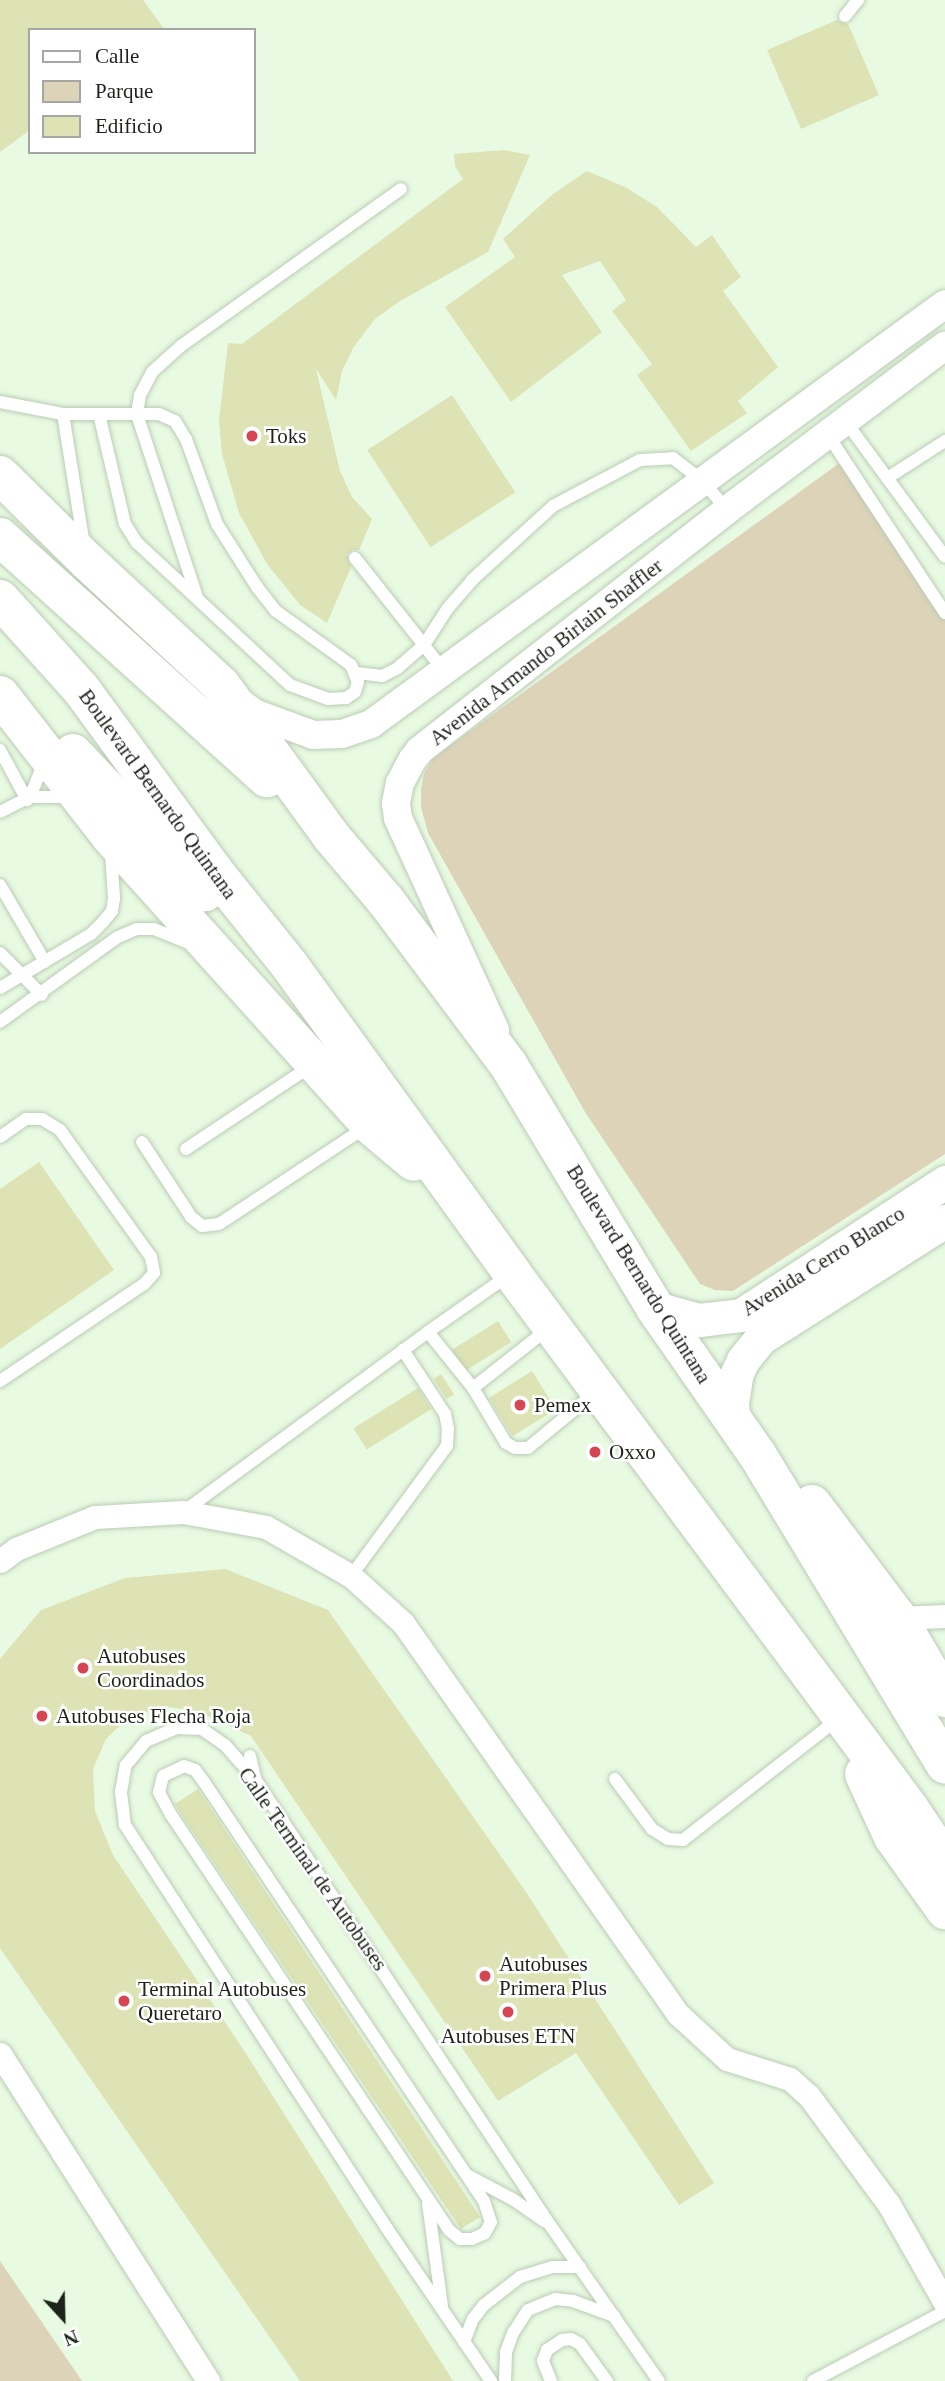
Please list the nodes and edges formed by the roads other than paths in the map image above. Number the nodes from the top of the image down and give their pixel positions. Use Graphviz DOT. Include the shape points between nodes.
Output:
graph roads {
  1 [pos="858,0"];
  2 [pos="845,16"];
  3 [pos="401,189"];
  4 [pos="945,304"];
  5 [pos="945,346"];
  6 [pos="0,402"];
  7 [pos="63,414"];
  8 [pos="99,414"];
  9 [pos="137,414"];
  10 [pos="837,428"];
  11 [pos="945,442"];
  12 [pos="0,475"];
  13 [pos="889,477"];
  14 [pos="705,482"];
  15 [pos="727,510"];
  16 [pos="0,537"];
  17 [pos="945,557"];
  18 [pos="355,558"];
  19 [pos="87,561"];
  20 [pos="197,598"];
  21 [pos="0,599"];
  22 [pos="945,613"];
  23 [pos="424,645"];
  24 [pos="0,669"];
  25 [pos="444,671"];
  26 [pos="356,673"];
  27 [pos="221,685"];
  28 [pos="0,695"];
  29 [pos="0,750"];
  30 [pos="47,756"];
  31 [pos="79,797"];
  32 [pos="28,798"];
  33 [pos="0,812"];
  34 [pos="110,835"];
  35 [pos="331,836"];
  36 [pos="0,885"];
  37 [pos="0,953"];
  38 [pos="45,962"];
  39 [pos="24,974"];
  40 [pos="0,988"];
  41 [pos="252,993"];
  42 [pos="309,993"];
  43 [pos="43,995"];
  44 [pos="0,1023"];
  45 [pos="314,1064"];
  46 [pos="508,1064"];
  47 [pos="370,1125"];
  48 [pos="0,1137"];
  49 [pos="142,1142"];
  50 [pos="186,1149"];
  51 [pos="945,1182"];
  52 [pos="466,1207"];
  53 [pos="945,1221"];
  54 [pos="512,1273"];
  55 [pos="655,1308"];
  56 [pos="553,1325"];
  57 [pos="428,1332"];
  58 [pos="403,1350"];
  59 [pos="0,1381"];
  60 [pos="474,1388"];
  61 [pos="600,1388"];
  62 [pos="734,1423"];
  63 [pos="757,1454"];
  64 [pos="184,1512"];
  65 [pos="0,1561"];
  66 [pos="351,1576"];
  67 [pos="945,1616"];
  68 [pos="898,1618"];
  69 [pos="945,1698"];
  70 [pos="841,1717"];
  71 [pos="250,1756"];
  72 [pos="945,1764"];
  73 [pos="255,1779"];
  74 [pos="615,1779"];
  75 [pos="945,1861"];
  76 [pos="945,1910"];
  77 [pos="0,2053"];
  78 [pos="467,2175"];
  79 [pos="427,2196"];
  80 [pos="550,2225"];
  81 [pos="580,2267"];
  82 [pos="945,2303"];
  83 [pos="442,2309"];
  84 [pos="945,2311"];
  85 [pos="614,2316"];
  86 [pos="464,2342"];
  87 [pos="208,2381"];
  88 [pos="491,2381"];
  89 [pos="505,2381"];
  90 [pos="551,2381"];
  91 [pos="607,2381"];
  92 [pos="659,2381"];
  93 [pos="813,2381"];
  1 -- 2 [label="lane"];
  3 -- 9 [label="lane" via="166,359 152,372 140,395"];
  4 -- 14 [label="street, Avenida Armando Birlain Shaffler"];
  5 -- 10 [label="street, Avenida Armando Birlain Shaffler"];
  6 -- 7 [label="lane"];
  7 -- 8 [label="lane"];
  7 -- 19 [label="lane"];
  8 -- 9 [label="lane"];
  8 -- 20 [label="lane" via="125,524 151,557"];
  9 -- 20 [label="lane"];
  9 -- 26 [label="lane" via="159,414 175,421 217,524 257,587 276,611"];
  10 -- 13 [label="lane"];
  10 -- 15 [label="street, Avenida Armando Birlain Shaffler"];
  10 -- 22 [label="lane"];
  11 -- 13 [label="lane"];
  12 -- 19 [label="highway, Boulevard Bernardo Quintana"];
  13 -- 17 [label="lane"];
  14 -- 15 [label="lane"];
  14 -- 23 [label="lane" via="673,458 640,460 553,506 472,580"];
  14 -- 25 [label="street, Avenida Armando Birlain Shaffler"];
  15 -- 46 [label="street, Avenida Armando Birlain Shaffler" via="420,750 400,783 396,803 402,831 477,985"];
  16 -- 35 [label="highway, Boulevard Bernardo Quintana"];
  18 -- 23 [label="lane"];
  19 -- 27 [label="highway, Boulevard Bernardo Quintana"];
  20 -- 26 [label="lane" via="290,685 328,699 346,698 355,692"];
  21 -- 42 [label="highway, Boulevard Bernardo Quintana" via="81,688 214,872"];
  23 -- 25 [label="lane"];
  23 -- 26 [label="lane" via="382,676"];
  24 -- 42 [label="highway, Boulevard Bernardo Quintana" via="204,892"];
  25 -- 27 [label="street, Avenida Armando Birlain Shaffler" via="371,724 327,735 299,732 254,713"];
  27 -- 35 [label="highway, Boulevard Bernardo Quintana"];
  28 -- 30 [label="highway"];
  29 -- 32 [label="lane"];
  30 -- 31 [label="highway"];
  30 -- 32 [label="lane"];
  31 -- 32 [label="lane"];
  31 -- 34 [label="highway"];
  32 -- 33 [label="lane"];
  34 -- 38 [label="lane" via="112,911 91,934"];
  34 -- 41 [label="highway"];
  35 -- 46 [label="highway, Boulevard Bernardo Quintana" via="386,901"];
  36 -- 38 [label="lane"];
  37 -- 39 [label="lane"];
  38 -- 39 [label="lane"];
  39 -- 40 [label="lane"];
  39 -- 43 [label="lane"];
  41 -- 43 [label="lane" via="177,936 137,929 118,937"];
  41 -- 45 [label="highway"];
  42 -- 52 [label="highway, Boulevard Bernardo Quintana"];
  43 -- 44 [label="lane"];
  45 -- 47 [label="highway"];
  45 -- 50 [label="lane"];
  46 -- 55 [label="highway, Boulevard Bernardo Quintana"];
  47 -- 49 [label="lane" via="219,1224 202,1226 191,1217"];
  47 -- 52 [label="highway"];
  48 -- 59 [label="lane" via="26,1119 42,1119 60,1129 151,1257 154,1273"];
  51 -- 55 [label="main road, Avenida Cerro Blanco" via="741,1315 699,1320"];
  52 -- 54 [label="highway, Boulevard Bernardo Quintana"];
  53 -- 62 [label="main road, Avenida Cerro Blanco" via="761,1338 737,1373"];
  54 -- 56 [label="highway, Boulevard Bernardo Quintana"];
  54 -- 57 [label="lane"];
  55 -- 62 [label="highway, Boulevard Bernardo Quintana"];
  56 -- 60 [label="lane"];
  56 -- 61 [label="highway, Boulevard Bernardo Quintana"];
  57 -- 58 [label="lane"];
  57 -- 60 [label="lane"];
  58 -- 64 [label="lane"];
  58 -- 66 [label="lane" via="445,1414 447,1446"];
  60 -- 61 [label="lane" via="506,1443 528,1448"];
  61 -- 70 [label="highway, Boulevard Bernardo Quintana"];
  62 -- 63 [label="highway, Boulevard Bernardo Quintana"];
  63 -- 68 [label="highway" via="814,1506"];
  63 -- 72 [label="highway, Boulevard Bernardo Quintana"];
  64 -- 65 [label="street" via="95,1517 16,1549"];
  64 -- 66 [label="street" via="266,1527"];
  66 -- 82 [label="street" via="403,1623 678,2014 727,2059 790,2079 809,2096 888,2203"];
  67 -- 68 [label="street"];
  68 -- 69 [label="highway"];
  70 -- 74 [label="lane" via="683,1840 668,1839 652,1829"];
  70 -- 75 [label="highway, Boulevard Bernardo Quintana"];
  70 -- 76 [label="highway" via="893,1837"];
  71 -- 73 [label="lane"];
  73 -- 80 [label="lane, Calle Terminal de Autobuses"];
  73 -- 83 [label="lane, Calle Terminal de Autobuses" via="205,1726 176,1728 146,1741 127,1765 121,1792 125,1825"];
  77 -- 87 [label="street"];
  78 -- 79 [label="lane" via="490,2212 485,2233 460,2239"];
  78 -- 79 [label="lane" via="204,1782 195,1770 174,1769 163,1776 159,1792 166,1808"];
  78 -- 80 [label="lane"];
  79 -- 83 [label="lane"];
  80 -- 81 [label="lane, Calle Terminal de Autobuses"];
  81 -- 85 [label="lane, Calle Terminal de Autobuses"];
  81 -- 86 [label="lane" via="552,2267 520,2277 484,2305"];
  83 -- 86 [label="lane, Calle Terminal de Autobuses"];
  84 -- 93 [label="lane"];
  85 -- 89 [label="lane" via="555,2299 528,2310 506,2353"];
  85 -- 92 [label="lane, Calle Terminal de Autobuses"];
  86 -- 88 [label="lane, Calle Terminal de Autobuses"];
  90 -- 91 [label="lane" via="543,2361 547,2350 571,2339 580,2344"];
}
